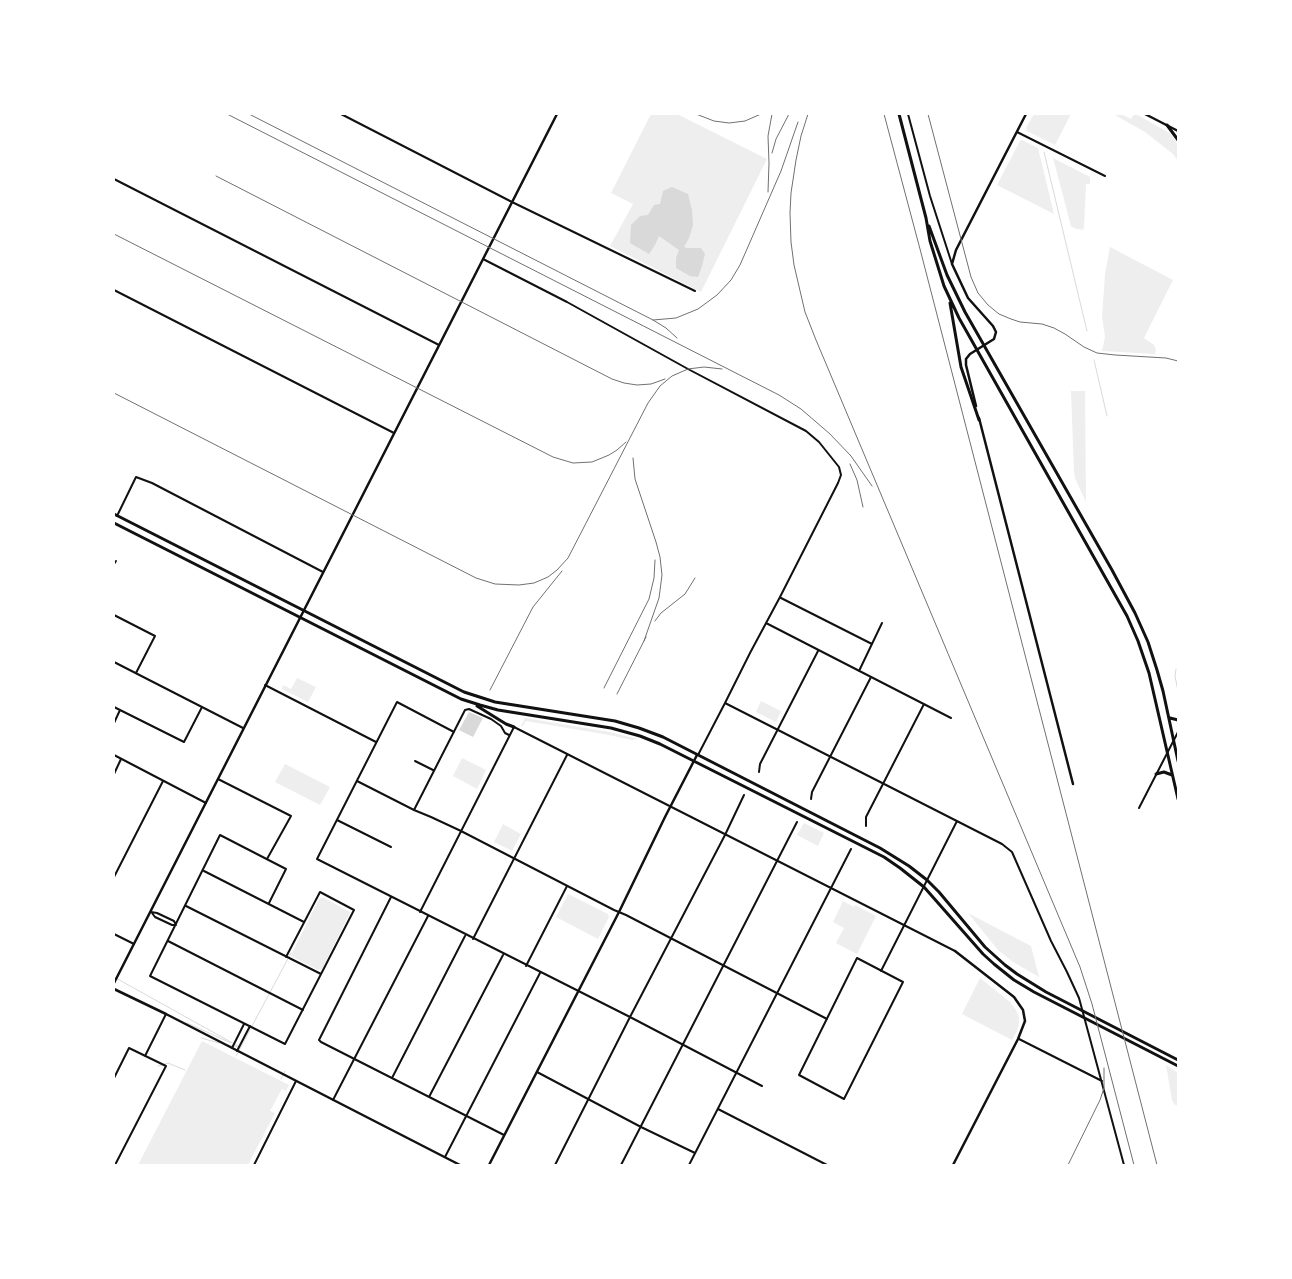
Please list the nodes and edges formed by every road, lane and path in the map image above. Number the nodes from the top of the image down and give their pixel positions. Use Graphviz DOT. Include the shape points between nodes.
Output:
graph roads {
  1 [pos="341,114"];
  2 [pos="557,114"];
  3 [pos="899,114"];
  4 [pos="908,114"];
  5 [pos="1026,114"];
  6 [pos="1145,114"];
  7 [pos="1167,125"];
  8 [pos="1178,131"];
  9 [pos="1017,132"];
  10 [pos="1178,140"];
  11 [pos="1105,176"];
  12 [pos="114,179"];
  13 [pos="512,202"];
  14 [pos="926,218"];
  15 [pos="483,259"];
  16 [pos="952,264"];
  17 [pos="114,290"];
  18 [pos="695,291"];
  19 [pos="949,297"];
  20 [pos="439,345"];
  21 [pos="980,347"];
  22 [pos="979,420"];
  23 [pos="394,432"];
  24 [pos="115,515"];
  25 [pos="114,523"];
  26 [pos="116,560"];
  27 [pos="114,564"];
  28 [pos="324,572"];
  29 [pos="780,597"];
  30 [pos="303,611"];
  31 [pos="114,615"];
  32 [pos="300,618"];
  33 [pos="766,623"];
  34 [pos="882,623"];
  35 [pos="872,644"];
  36 [pos="818,650"];
  37 [pos="114,662"];
  38 [pos="859,671"];
  39 [pos="136,673"];
  40 [pos="871,677"];
  41 [pos="265,685"];
  42 [pos="470,702"];
  43 [pos="725,703"];
  44 [pos="924,704"];
  45 [pos="114,707"];
  46 [pos="202,707"];
  47 [pos="120,710"];
  48 [pos="1169,717"];
  49 [pos="951,718"];
  50 [pos="1178,720"];
  51 [pos="114,723"];
  52 [pos="514,727"];
  53 [pos="243,728"];
  54 [pos="778,730"];
  55 [pos="454,732"];
  56 [pos="1178,732"];
  57 [pos="510,736"];
  58 [pos="1174,741"];
  59 [pos="376,742"];
  60 [pos="1168,752"];
  61 [pos="114,754"];
  62 [pos="567,755"];
  63 [pos="697,755"];
  64 [pos="831,757"];
  65 [pos="121,759"];
  66 [pos="415,761"];
  67 [pos="694,761"];
  68 [pos="1178,761"];
  69 [pos="433,770"];
  70 [pos="759,772"];
  71 [pos="114,774"];
  72 [pos="1156,774"];
  73 [pos="1173,776"];
  74 [pos="218,779"];
  75 [pos="162,781"];
  76 [pos="357,781"];
  77 [pos="884,784"];
  78 [pos="1073,784"];
  79 [pos="744,795"];
  80 [pos="811,799"];
  81 [pos="1178,799"];
  82 [pos="206,803"];
  83 [pos="671,808"];
  84 [pos="1139,808"];
  85 [pos="414,810"];
  86 [pos="336,820"];
  87 [pos="957,821"];
  88 [pos="797,822"];
  89 [pos="866,826"];
  90 [pos="461,831"];
  91 [pos="725,835"];
  92 [pos="391,848"];
  93 [pos="851,849"];
  94 [pos="514,858"];
  95 [pos="267,859"];
  96 [pos="778,862"];
  97 [pos="203,870"];
  98 [pos="114,876"];
  99 [pos="927,880"];
  100 [pos="568,886"];
  101 [pos="924,887"];
  102 [pos="831,889"];
  103 [pos="391,898"];
  104 [pos="269,903"];
  105 [pos="186,906"];
  106 [pos="151,912"];
  107 [pos="420,912"];
  108 [pos="619,912"];
  109 [pos="428,916"];
  110 [pos="304,922"];
  111 [pos="176,925"];
  112 [pos="904,926"];
  113 [pos="114,934"];
  114 [pos="466,935"];
  115 [pos="473,938"];
  116 [pos="671,938"];
  117 [pos="168,941"];
  118 [pos="134,944"];
  119 [pos="955,951"];
  120 [pos="503,954"];
  121 [pos="286,957"];
  122 [pos="526,966"];
  123 [pos="724,966"];
  124 [pos="881,971"];
  125 [pos="540,973"];
  126 [pos="321,974"];
  127 [pos="114,983"];
  128 [pos="114,988"];
  129 [pos="578,992"];
  130 [pos="778,993"];
  131 [pos="303,1010"];
  132 [pos="166,1014"];
  133 [pos="630,1017"];
  134 [pos="827,1019"];
  135 [pos="244,1024"];
  136 [pos="250,1026"];
  137 [pos="1018,1039"];
  138 [pos="683,1044"];
  139 [pos="232,1048"];
  140 [pos="237,1051"];
  141 [pos="145,1056"];
  142 [pos="355,1059"];
  143 [pos="1178,1060"];
  144 [pos="1178,1066"];
  145 [pos="537,1071"];
  146 [pos="736,1073"];
  147 [pos="114,1078"];
  148 [pos="392,1078"];
  149 [pos="296,1081"];
  150 [pos="1102,1081"];
  151 [pos="762,1086"];
  152 [pos="429,1097"];
  153 [pos="589,1099"];
  154 [pos="333,1100"];
  155 [pos="717,1109"];
  156 [pos="467,1116"];
  157 [pos="641,1127"];
  158 [pos="505,1135"];
  159 [pos="695,1154"];
  160 [pos="445,1157"];
  161 [pos="115,1165"];
  162 [pos="254,1165"];
  163 [pos="460,1165"];
  164 [pos="489,1165"];
  165 [pos="555,1165"];
  166 [pos="621,1165"];
  167 [pos="689,1165"];
  168 [pos="827,1165"];
  169 [pos="954,1165"];
  170 [pos="1124,1165"];
  1 -- 13 [label="street"];
  2 -- 13 [label="street"];
  3 -- 14 [label="main road"];
  4 -- 16 [label="street"];
  5 -- 9 [label="street"];
  6 -- 7 [label="street"];
  7 -- 8 [label="street"];
  7 -- 10 [label="main road"];
  9 -- 11 [label="street"];
  9 -- 16 [label="street" via="956,250"];
  12 -- 20 [label="street"];
  13 -- 15 [label="street"];
  13 -- 18 [label="street"];
  14 -- 19 [label="main road" via="936,263"];
  14 -- 21 [label="main road"];
  15 -- 20 [label="street"];
  15 -- 29 [label="street" via="806,431 819,442 841,472"];
  16 -- 21 [label="street" via="968,298 995,329 995,338"];
  17 -- 23 [label="street"];
  19 -- 21 [label="main road" via="959,318"];
  19 -- 22 [label="main road" via="961,367"];
  20 -- 23 [label="street"];
  21 -- 22 [label="street" via="968,355 965,362"];
  21 -- 48 [label="main road" via="1136,613 1155,663"];
  21 -- 60 [label="main road" via="1127,616 1150,673"];
  22 -- 78 [label="street"];
  23 -- 28 [label="street"];
  24 -- 28 [label="street" via="136,477"];
  24 -- 30 [label="main road"];
  25 -- 32 [label="main road"];
  26 -- 27 [label="street"];
  28 -- 30 [label="street"];
  29 -- 33 [label="street"];
  29 -- 35 [label="street"];
  30 -- 32 [label="street"];
  30 -- 63 [label="main road" via="483,699 615,721 657,735"];
  31 -- 39 [label="street" via="155,636"];
  32 -- 41 [label="street"];
  32 -- 42 [label="main road"];
  33 -- 36 [label="street"];
  33 -- 43 [label="street"];
  34 -- 35 [label="street"];
  35 -- 38 [label="street"];
  36 -- 38 [label="street"];
  36 -- 54 [label="street"];
  37 -- 39 [label="street"];
  38 -- 40 [label="street"];
  39 -- 46 [label="street"];
  40 -- 44 [label="street"];
  40 -- 64 [label="street"];
  41 -- 53 [label="street"];
  41 -- 59 [label="street"];
  42 -- 52 [label="main road"];
  42 -- 67 [label="main road" via="498,710 628,732"];
  43 -- 54 [label="street"];
  43 -- 63 [label="street"];
  44 -- 49 [label="street"];
  44 -- 77 [label="street"];
  45 -- 47 [label="street"];
  46 -- 47 [label="street" via="184,742"];
  46 -- 53 [label="street"];
  47 -- 51 [label="street"];
  48 -- 50 [label="main road"];
  48 -- 58 [label="main road"];
  52 -- 57 [label="street"];
  52 -- 62 [label="street"];
  53 -- 74 [label="street"];
  54 -- 64 [label="street"];
  54 -- 70 [label="street"];
  55 -- 57 [label="street" via="464,712 470,709 491,719"];
  55 -- 59 [label="street" via="397,702"];
  55 -- 69 [label="street"];
  56 -- 58 [label="street"];
  57 -- 90 [label="street"];
  58 -- 60 [label="street"];
  58 -- 68 [label="main road"];
  59 -- 76 [label="street"];
  60 -- 72 [label="street"];
  60 -- 73 [label="main road"];
  61 -- 65 [label="street"];
  62 -- 83 [label="street"];
  62 -- 94 [label="street"];
  63 -- 67 [label="street"];
  63 -- 99 [label="main road" via="889,853"];
  64 -- 77 [label="street"];
  64 -- 80 [label="street"];
  65 -- 71 [label="street"];
  65 -- 75 [label="street"];
  66 -- 69 [label="street"];
  67 -- 83 [label="street"];
  67 -- 101 [label="main road" via="884,858"];
  69 -- 85 [label="street"];
  72 -- 73 [label="main road" via="1164,772"];
  72 -- 84 [label="street"];
  73 -- 81 [label="main road"];
  74 -- 82 [label="street"];
  74 -- 95 [label="street" via="290,816"];
  75 -- 82 [label="street"];
  75 -- 98 [label="street"];
  76 -- 85 [label="street"];
  76 -- 86 [label="street"];
  77 -- 87 [label="street"];
  77 -- 89 [label="street" via="866,817"];
  79 -- 91 [label="street"];
  82 -- 106 [label="street"];
  83 -- 91 [label="street"];
  83 -- 108 [label="street"];
  85 -- 90 [label="street"];
  86 -- 92 [label="street"];
  86 -- 103 [label="street" via="317,859"];
  87 -- 99 [label="street"];
  87 -- 150 [label="street" via="1008,848 1016,858 1079,998"];
  88 -- 96 [label="street"];
  90 -- 94 [label="street"];
  90 -- 107 [label="street"];
  91 -- 96 [label="street"];
  91 -- 116 [label="street"];
  93 -- 102 [label="street"];
  94 -- 100 [label="street"];
  94 -- 115 [label="street"];
  95 -- 97 [label="street" via="220,835"];
  95 -- 104 [label="street" via="286,869"];
  96 -- 102 [label="street"];
  96 -- 123 [label="street"];
  97 -- 104 [label="street"];
  97 -- 105 [label="street"];
  99 -- 101 [label="street"];
  99 -- 143 [label="main road" via="978,939 1011,970"];
  100 -- 108 [label="street"];
  100 -- 122 [label="street"];
  101 -- 112 [label="street"];
  101 -- 144 [label="main road" via="987,958 1014,980"];
  102 -- 112 [label="street"];
  102 -- 130 [label="street"];
  103 -- 107 [label="street"];
  103 -- 142 [label="street" via="319,1040"];
  104 -- 110 [label="street"];
  105 -- 111 [label="street"];
  105 -- 121 [label="street"];
  106 -- 111 [label="street" via="157,912"];
  106 -- 118 [label="street"];
  107 -- 109 [label="street"];
  108 -- 116 [label="street"];
  108 -- 129 [label="street"];
  109 -- 114 [label="street"];
  109 -- 142 [label="street"];
  110 -- 121 [label="street"];
  110 -- 126 [label="street" via="320,892 354,910"];
  111 -- 117 [label="street"];
  112 -- 119 [label="street"];
  112 -- 124 [label="street"];
  113 -- 118 [label="street"];
  114 -- 115 [label="street"];
  114 -- 148 [label="street"];
  115 -- 120 [label="street"];
  116 -- 123 [label="street"];
  116 -- 133 [label="street"];
  117 -- 131 [label="street"];
  117 -- 135 [label="street" via="150,976"];
  118 -- 127 [label="street"];
  119 -- 137 [label="street" via="1014,998 1023,1010 1026,1021"];
  120 -- 122 [label="street"];
  120 -- 152 [label="street"];
  121 -- 126 [label="street"];
  122 -- 125 [label="street"];
  123 -- 130 [label="street"];
  123 -- 138 [label="street"];
  124 -- 134 [label="street" via="858,958"];
  124 -- 134 [label="street" via="903,982 844,1099 799,1076"];
  125 -- 129 [label="street"];
  125 -- 156 [label="street"];
  126 -- 131 [label="street"];
  128 -- 132 [label="street"];
  129 -- 133 [label="street"];
  129 -- 145 [label="street"];
  130 -- 134 [label="street"];
  130 -- 146 [label="street"];
  131 -- 136 [label="street" via="285,1044"];
  132 -- 139 [label="street"];
  132 -- 141 [label="street"];
  133 -- 138 [label="street"];
  133 -- 153 [label="street"];
  135 -- 136 [label="street"];
  135 -- 139 [label="street"];
  136 -- 140 [label="street"];
  137 -- 150 [label="street"];
  137 -- 169 [label="street"];
  138 -- 146 [label="street"];
  138 -- 157 [label="street"];
  139 -- 140 [label="street"];
  140 -- 149 [label="street"];
  141 -- 147 [label="street" via="129,1048"];
  141 -- 161 [label="street" via="166,1066"];
  142 -- 148 [label="street"];
  142 -- 154 [label="street"];
  145 -- 153 [label="street"];
  145 -- 158 [label="street"];
  146 -- 151 [label="street"];
  146 -- 155 [label="street"];
  148 -- 152 [label="street"];
  149 -- 154 [label="street"];
  149 -- 162 [label="street"];
  150 -- 170 [label="street"];
  152 -- 156 [label="street"];
  153 -- 157 [label="street"];
  153 -- 165 [label="street"];
  154 -- 160 [label="street"];
  155 -- 159 [label="street"];
  155 -- 168 [label="street"];
  156 -- 158 [label="street"];
  156 -- 160 [label="street"];
  157 -- 159 [label="street"];
  157 -- 166 [label="street"];
  158 -- 164 [label="street"];
  159 -- 167 [label="street"];
  160 -- 163 [label="street"];
}
